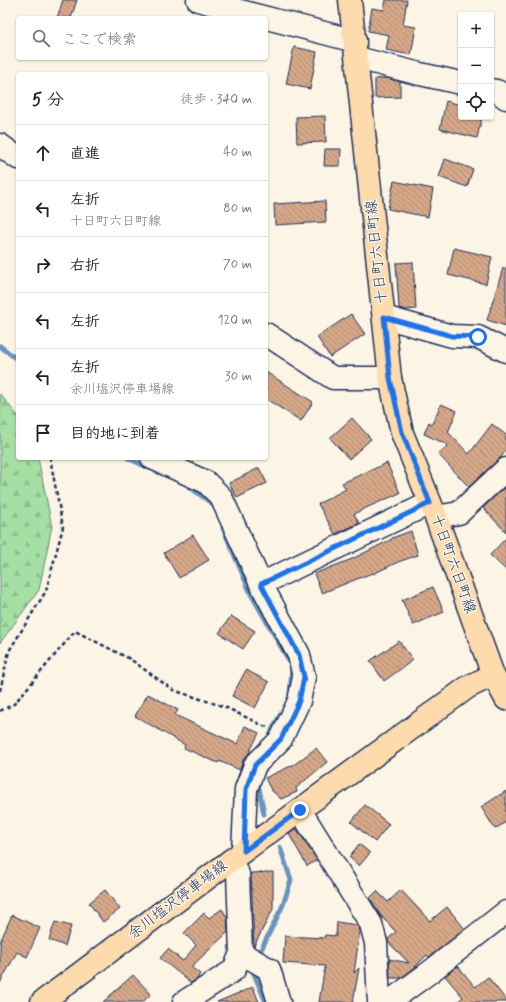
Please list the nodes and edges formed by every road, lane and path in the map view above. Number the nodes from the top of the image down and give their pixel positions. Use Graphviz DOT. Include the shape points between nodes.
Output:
graph roads {
  1 [pos="198,0"];
  2 [pos="350,0"];
  3 [pos="250,16"];
  4 [pos="268,22"];
  5 [pos="356,49"];
  6 [pos="458,82"];
  7 [pos="494,90"];
  8 [pos="506,98"];
  9 [pos="0,145"];
  10 [pos="16,157"];
  11 [pos="384,317"];
  12 [pos="268,335"];
  13 [pos="506,351"];
  14 [pos="390,378"];
  15 [pos="50,460"];
  16 [pos="156,460"];
  17 [pos="506,469"];
  18 [pos="433,510"];
  19 [pos="261,584"];
  20 [pos="493,675"];
  21 [pos="0,690"];
  22 [pos="506,699"];
  23 [pos="0,711"];
  24 [pos="272,737"];
  25 [pos="300,810"];
  26 [pos="237,856"];
  27 [pos="506,912"];
  28 [pos="240,953"];
  29 [pos="45,1001"];
  30 [pos="184,1002"];
  31 [pos="279,1002"];
  32 [pos="379,1002"];
  33 [pos="389,1002"];
  1 -- 3 [label="street"];
  2 -- 5 [label="main road, 十日町六日町線"];
  4 -- 5 [label="street"];
  5 -- 6 [label="street" via="420,74"];
  5 -- 11 [label="main road, 十日町六日町線"];
  7 -- 8 [label="street"];
  9 -- 10 [label="street"];
  11 -- 13 [label="street" via="452,336 478,337"];
  11 -- 14 [label="main road, 十日町六日町線"];
  12 -- 14 [label="street" via="333,378"];
  14 -- 18 [label="main road, 十日町六日町線" via="402,432"];
  15 -- 21 [label="path" via="63,527 46,591 9,651"];
  16 -- 19 [label="street" via="206,482 221,498"];
  17 -- 18 [label="street" via="459,513"];
  18 -- 19 [label="street"];
  18 -- 20 [label="main road, 十日町六日町線"];
  19 -- 24 [label="street" via="299,655 304,677 299,701"];
  20 -- 22 [label="main road, 十日町六日町線"];
  20 -- 25 [label="main road, 余川塩沢停車場線" via="468,687"];
  23 -- 24 [label="path" via="14,704 75,630 130,658 173,690 225,706 266,727"];
  24 -- 26 [label="street" via="255,765 246,789"];
  25 -- 26 [label="main road, 余川塩沢停車場線"];
  25 -- 32 [label="street" via="371,924 376,943"];
  26 -- 28 [label="street"];
  26 -- 29 [label="main road, 余川塩沢停車場線"];
  27 -- 33 [label="street"];
  28 -- 30 [label="street" via="234,970"];
  28 -- 31 [label="street" via="269,969"];
}
